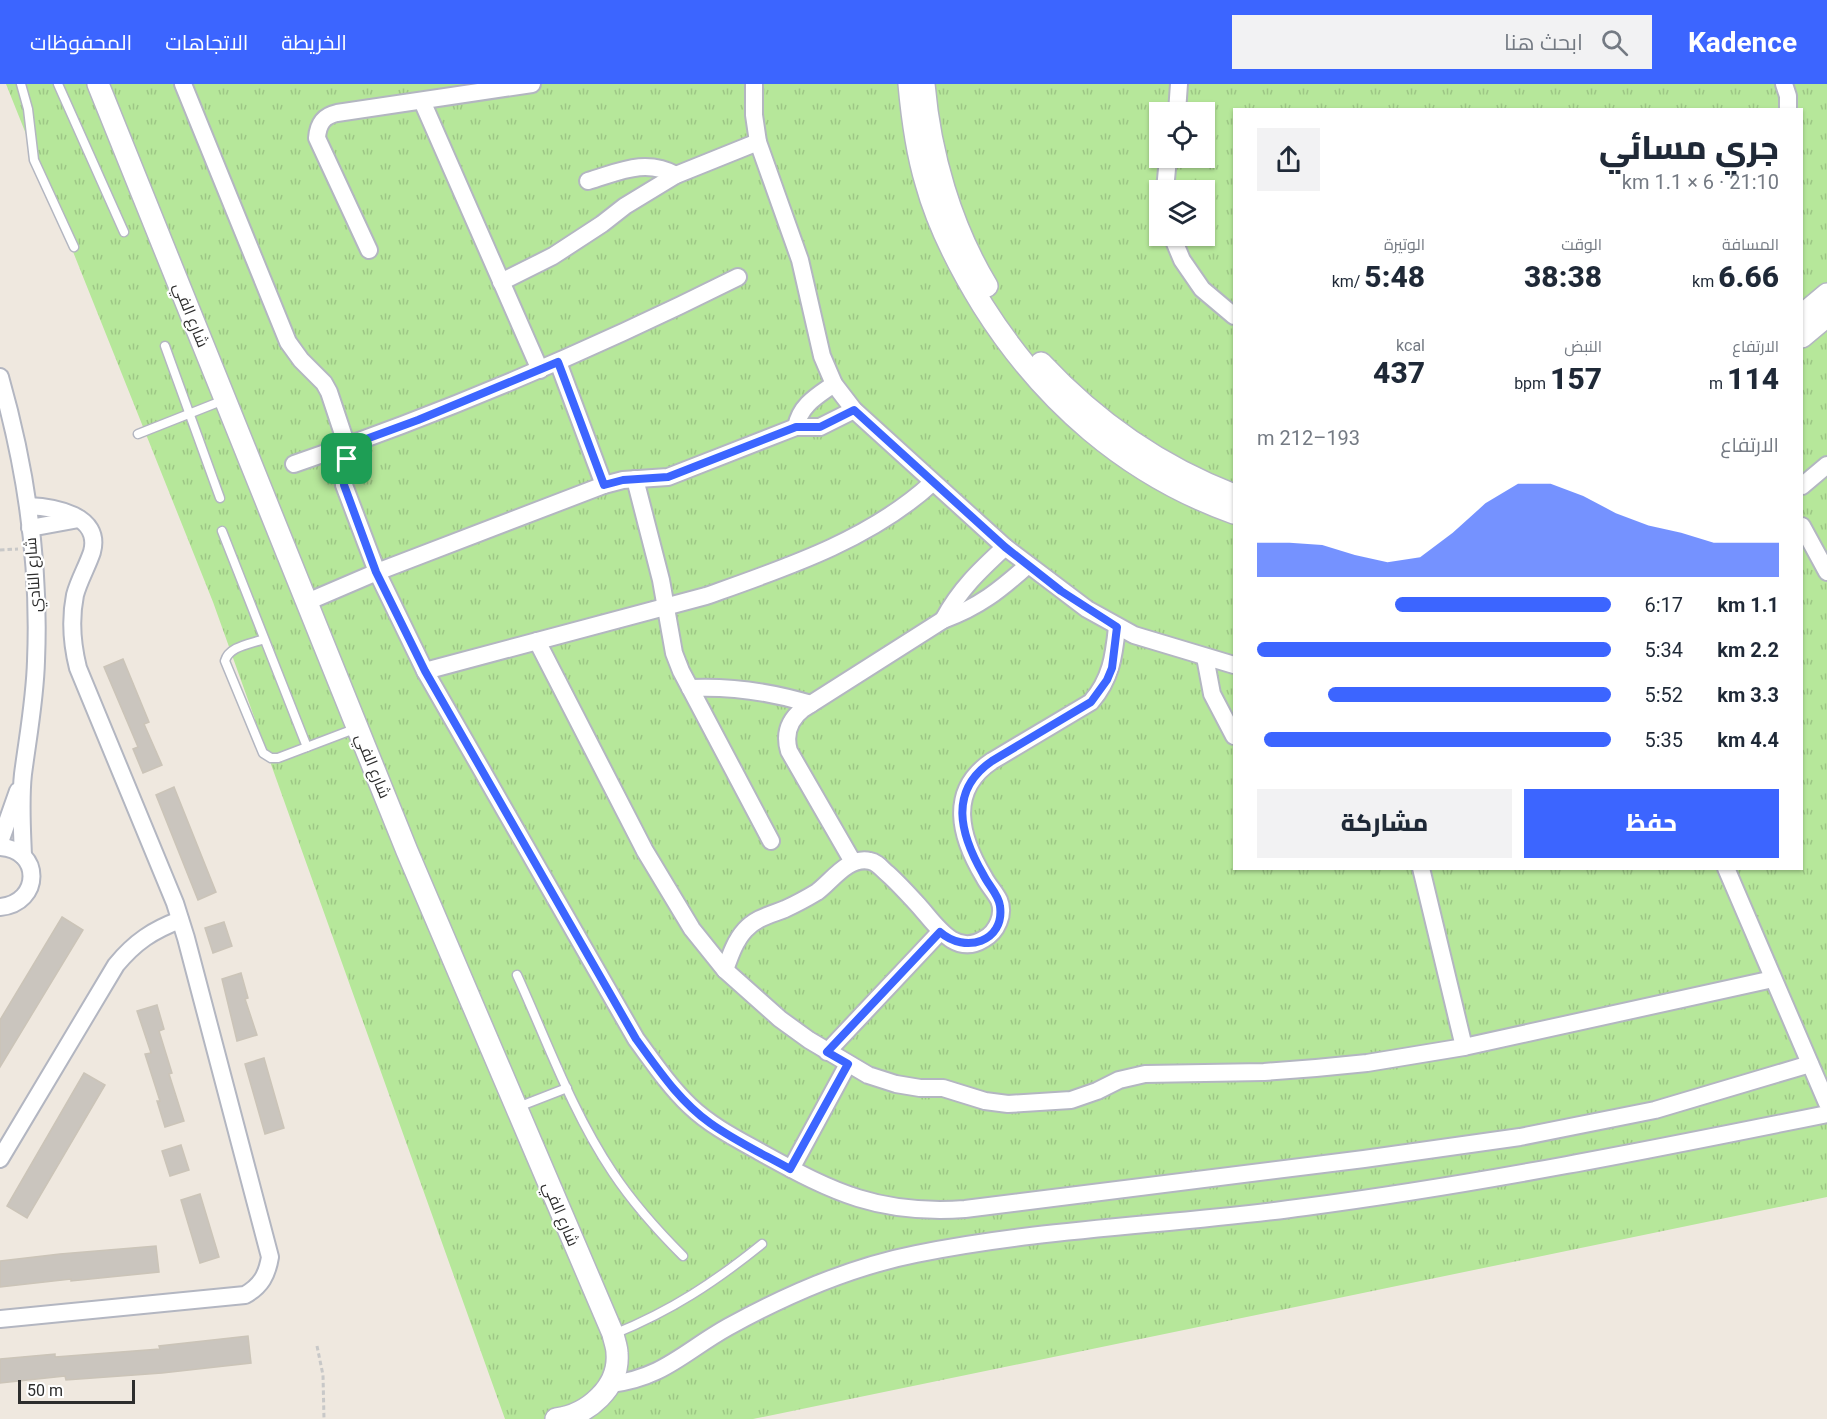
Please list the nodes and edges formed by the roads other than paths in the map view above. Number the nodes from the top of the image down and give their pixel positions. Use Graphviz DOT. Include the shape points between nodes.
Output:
graph roads {
  1 [pos="21,84"];
  2 [pos="58,84"];
  3 [pos="98,84"];
  4 [pos="183,84"];
  5 [pos="532,84"];
  6 [pos="754,84"];
  7 [pos="909,84"];
  8 [pos="924,84"];
  9 [pos="1179,84"];
  10 [pos="1784,84"];
  11 [pos="422,101"];
  12 [pos="1178,102"];
  13 [pos="1788,108"];
  14 [pos="758,142"];
  15 [pos="676,175"];
  16 [pos="588,181"];
  17 [pos="124,232"];
  18 [pos="1176,246"];
  19 [pos="74,247"];
  20 [pos="369,250"];
  21 [pos="738,277"];
  22 [pos="501,282"];
  23 [pos="1827,294"];
  24 [pos="1803,314"];
  25 [pos="1233,315"];
  26 [pos="1827,316"];
  27 [pos="1803,336"];
  28 [pos="165,346"];
  29 [pos="558,362"];
  30 [pos="540,370"];
  31 [pos="0,377"];
  32 [pos="834,384"];
  33 [pos="225,399"];
  34 [pos="854,410"];
  35 [pos="190,414"];
  36 [pos="796,427"];
  37 [pos="138,434"];
  38 [pos="347,446"];
  39 [pos="294,464"];
  40 [pos="1827,465"];
  41 [pos="635,479"];
  42 [pos="932,483"];
  43 [pos="604,485"];
  44 [pos="1803,485"];
  45 [pos="1233,495"];
  46 [pos="220,498"];
  47 [pos="28,506"];
  48 [pos="1233,513"];
  49 [pos="80,518"];
  50 [pos="30,528"];
  51 [pos="1803,528"];
  52 [pos="222,531"];
  53 [pos="1005,547"];
  54 [pos="1028,566"];
  55 [pos="376,572"];
  56 [pos="1827,572"];
  57 [pos="307,602"];
  58 [pos="666,607"];
  59 [pos="943,620"];
  60 [pos="1117,627"];
  61 [pos="264,639"];
  62 [pos="537,641"];
  63 [pos="1205,657"];
  64 [pos="1233,665"];
  65 [pos="425,671"];
  66 [pos="690,688"];
  67 [pos="811,704"];
  68 [pos="358,728"];
  69 [pos="1233,734"];
  70 [pos="307,747"];
  71 [pos="23,776"];
  72 [pos="771,841"];
  73 [pos="0,842"];
  74 [pos="0,847"];
  75 [pos="23,856"];
  76 [pos="853,862"];
  77 [pos="1421,870"];
  78 [pos="1726,870"];
  79 [pos="3,911"];
  80 [pos="180,920"];
  81 [pos="940,932"];
  82 [pos="725,970"];
  83 [pos="518,975"];
  84 [pos="1773,979"];
  85 [pos="1464,1047"];
  86 [pos="827,1052"];
  87 [pos="848,1064"];
  88 [pos="1810,1064"];
  89 [pos="567,1088"];
  90 [pos="1827,1103"];
  91 [pos="516,1107"];
  92 [pos="1827,1114"];
  93 [pos="0,1159"];
  94 [pos="790,1169"];
  95 [pos="762,1244"];
  96 [pos="683,1256"];
  97 [pos="0,1319"];
  98 [pos="613,1334"];
  99 [pos="610,1384"];
  100 [pos="556,1419"];
  1 -- 19 [label="lane" via="34,160"];
  2 -- 17 [label="lane"];
  3 -- 33 [label="street, شارع الفي"];
  4 -- 38 [label="street" via="288,342 324,383"];
  5 -- 11 [label="street"];
  6 -- 14 [label="street"];
  7 -- 48 [label="street" via="921,167 941,226 968,281 1019,357 1067,410 1114,450 1167,483"];
  8 -- 45 [label="street" via="936,154 953,215 980,273 1018,333 1052,375 1112,427 1158,459"];
  9 -- 12 [label="street"];
  10 -- 13 [label="street"];
  11 -- 20 [label="street" via="337,113 320,124 317,138"];
  11 -- 22 [label="street"];
  14 -- 15 [label="street"];
  14 -- 32 [label="street" via="800,260 822,356"];
  15 -- 16 [label="street" via="644,166"];
  15 -- 22 [label="street" via="553,256"];
  18 -- 25 [label="street" via="1202,289"];
  21 -- 29 [label="street"];
  22 -- 30 [label="street"];
  23 -- 24 [label="street"];
  26 -- 27 [label="street"];
  28 -- 35 [label="lane"];
  29 -- 30 [label="street"];
  29 -- 43 [label="street"];
  30 -- 38 [label="street"];
  31 -- 47 [label="street, شارع النادي"];
  32 -- 34 [label="street"];
  32 -- 36 [label="street" via="806,405"];
  33 -- 35 [label="lane"];
  33 -- 57 [label="street, شارع الفي"];
  34 -- 36 [label="street" via="820,427"];
  34 -- 42 [label="street"];
  35 -- 37 [label="lane"];
  35 -- 46 [label="lane"];
  36 -- 41 [label="street" via="668,477"];
  38 -- 39 [label="street"];
  38 -- 55 [label="street" via="342,478"];
  40 -- 44 [label="street"];
  41 -- 43 [label="street"];
  41 -- 58 [label="street"];
  42 -- 53 [label="street"];
  42 -- 58 [label="street" via="892,516 837,544 750,580"];
  43 -- 55 [label="street"];
  47 -- 49 [label="street"];
  47 -- 50 [label="street, شارع النادي"];
  49 -- 50 [label="street"];
  49 -- 80 [label="street" via="88,525 93,543 78,583 73,611 72,640 78,668"];
  50 -- 71 [label="street, شارع النادي" via="36,660"];
  51 -- 56 [label="street"];
  52 -- 61 [label="lane"];
  53 -- 54 [label="street"];
  53 -- 59 [label="street" via="971,578"];
  54 -- 59 [label="street" via="987,600"];
  54 -- 60 [label="street"];
  55 -- 57 [label="street"];
  55 -- 65 [label="street"];
  57 -- 68 [label="street, شارع الفي"];
  58 -- 62 [label="street"];
  58 -- 66 [label="street" via="674,653"];
  59 -- 67 [label="street"];
  60 -- 63 [label="street"];
  60 -- 81 [label="street" via="1112,668 1091,702 992,761 968,787 962,807 963,829 976,862 999,899 1001,912 996,927 985,939 970,944 954,941"];
  61 -- 70 [label="lane"];
  61 -- 70 [label="lane" via="229,652 225,663 263,753 274,758"];
  62 -- 65 [label="street"];
  62 -- 82 [label="street" via="661,879 692,929"];
  63 -- 64 [label="street"];
  63 -- 69 [label="street" via="1212,694"];
  65 -- 94 [label="street" via="614,1002 655,1065 709,1122"];
  66 -- 67 [label="street" via="752,690"];
  66 -- 72 [label="street"];
  67 -- 76 [label="street" via="792,719 788,746"];
  68 -- 70 [label="lane"];
  68 -- 91 [label="street, شارع الفي"];
  71 -- 73 [label="street, شارع النادي"];
  71 -- 75 [label="street, شارع النادي"];
  74 -- 75 [label="street" via="16,850"];
  75 -- 79 [label="street, شارع النادي" via="31,872 29,890"];
  76 -- 81 [label="street" via="876,863"];
  76 -- 82 [label="street" via="815,892 752,923 737,940"];
  77 -- 85 [label="street"];
  78 -- 84 [label="street"];
  80 -- 93 [label="street" via="149,933 116,964"];
  80 -- 97 [label="street" via="270,1257 266,1275 253,1290 235,1297"];
  81 -- 86 [label="street"];
  82 -- 86 [label="street" via="780,1019"];
  83 -- 89 [label="lane"];
  84 -- 85 [label="street"];
  84 -- 88 [label="street"];
  85 -- 87 [label="street" via="1316,1068 1145,1074 1071,1100 1008,1104 943,1088 896,1084"];
  86 -- 87 [label="street"];
  87 -- 94 [label="street"];
  88 -- 90 [label="street"];
  88 -- 94 [label="street" via="1655,1110 1520,1137 964,1209 881,1206"];
  89 -- 91 [label="lane"];
  89 -- 96 [label="lane" via="612,1172 645,1216"];
  91 -- 98 [label="street, شارع الفي"];
  92 -- 99 [label="street" via="1565,1166 1304,1208 984,1242 913,1254 849,1272 786,1297 726,1328 651,1375"];
  95 -- 98 [label="lane" via="705,1288"];
  98 -- 99 [label="street, شارع الفي" via="617,1353"];
  99 -- 100 [label="street, شارع الفي" via="599,1400 582,1411"];
}
